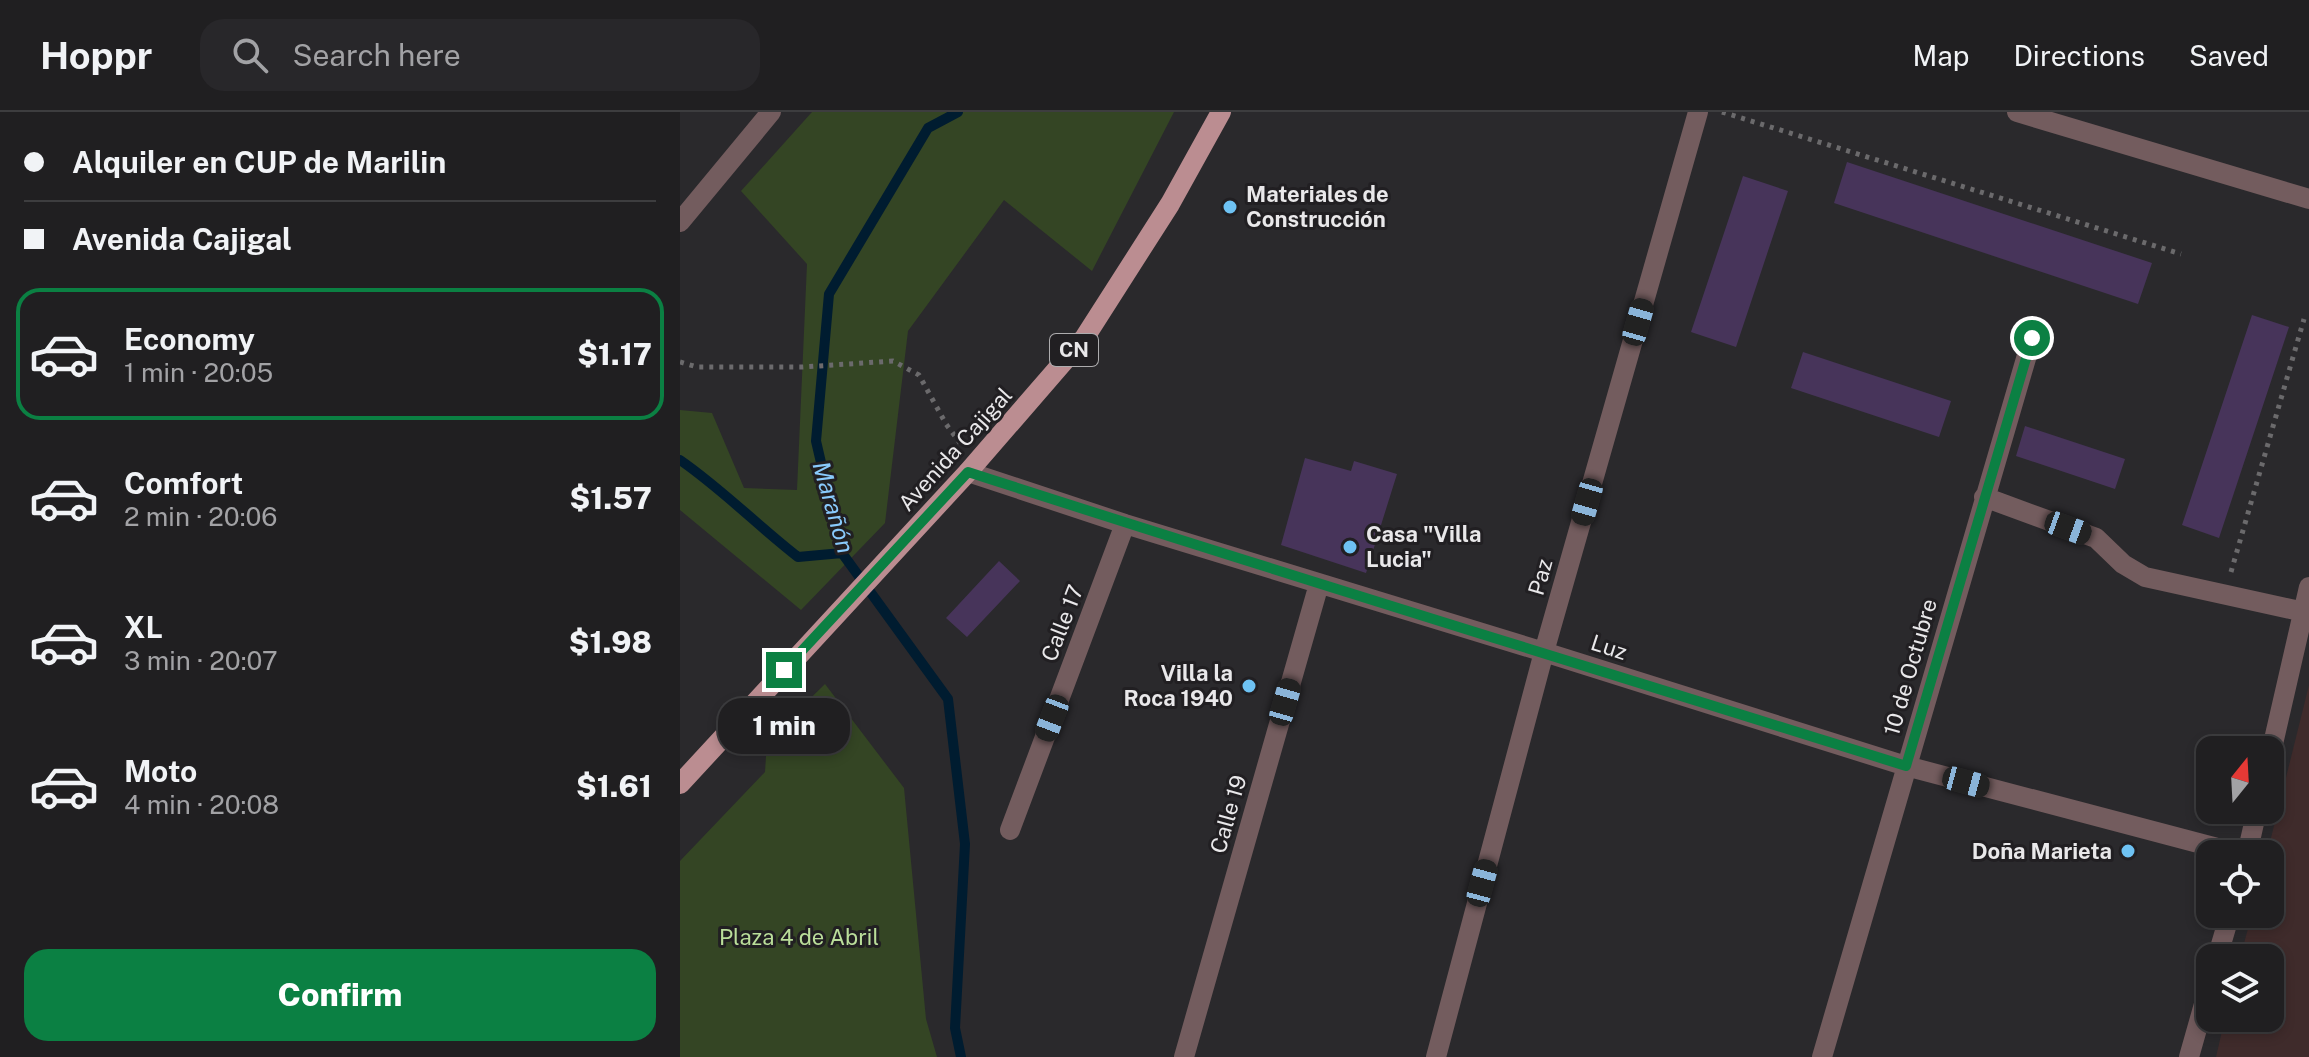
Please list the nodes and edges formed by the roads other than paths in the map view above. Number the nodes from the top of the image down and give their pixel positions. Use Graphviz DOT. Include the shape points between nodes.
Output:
graph roads {
  1 [pos="771,112"];
  2 [pos="1221,112"];
  3 [pos="1698,112"];
  4 [pos="2017,112"];
  5 [pos="2309,199"];
  6 [pos="680,222"];
  7 [pos="2032,338"];
  8 [pos="972,468"];
  9 [pos="1984,497"];
  10 [pos="1125,524"];
  11 [pos="1319,584"];
  12 [pos="2309,587"];
  13 [pos="2307,613"];
  14 [pos="1544,652"];
  15 [pos="2275,736"];
  16 [pos="1906,766"];
  17 [pos="680,784"];
  18 [pos="1010,830"];
  19 [pos="2196,842"];
  20 [pos="2196,1032"];
  21 [pos="1184,1057"];
  22 [pos="1436,1057"];
  23 [pos="1822,1057"];
  24 [pos="2189,1057"];
  1 -- 6 [label="street"];
  2 -- 8 [label="main road, Avenida Cajigal / CN" via="1085,337"];
  3 -- 14 [label="street, Paz"];
  4 -- 5 [label="street"];
  7 -- 9 [label="street, 10 de Octubre"];
  8 -- 10 [label="street, Luz"];
  8 -- 17 [label="main road, Avenida Cajigal / CN"];
  9 -- 13 [label="street" via="2096,538 2145,577"];
  9 -- 16 [label="street, 10 de Octubre"];
  10 -- 11 [label="street, Luz"];
  10 -- 18 [label="street, Calle 17"];
  11 -- 14 [label="street, Luz"];
  11 -- 21 [label="street, Calle 19"];
  12 -- 13 [label="street"];
  13 -- 15 [label="street"];
  14 -- 16 [label="street, Luz"];
  14 -- 22 [label="street, Paz"];
  16 -- 19 [label="street, Luz"];
  16 -- 23 [label="street, 10 de Octubre"];
  20 -- 24 [label="street"];
}
